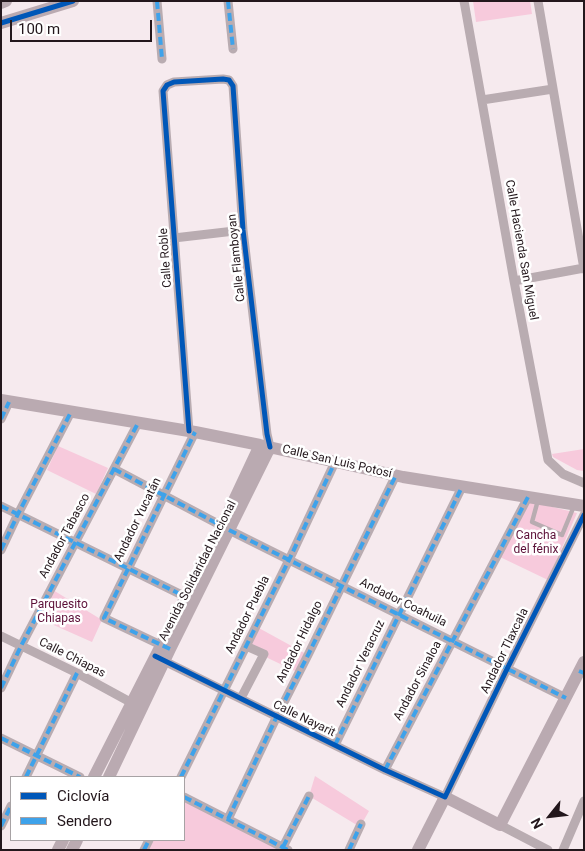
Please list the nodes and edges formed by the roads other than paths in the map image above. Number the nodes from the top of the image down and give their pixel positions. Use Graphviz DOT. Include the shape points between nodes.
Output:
graph roads {
  1 [pos="6,1"];
  2 [pos="73,1"];
  3 [pos="157,1"];
  4 [pos="228,1"];
  5 [pos="464,1"];
  6 [pos="538,1"];
  7 [pos="1,3"];
  8 [pos="1,23"];
  9 [pos="233,49"];
  10 [pos="162,59"];
  11 [pos="166,84"];
  12 [pos="552,89"];
  13 [pos="482,100"];
  14 [pos="243,230"];
  15 [pos="174,238"];
  16 [pos="584,269"];
  17 [pos="514,281"];
  18 [pos="5,401"];
  19 [pos="71,412"];
  20 [pos="1,419"];
  21 [pos="138,423"];
  22 [pos="192,432"];
  23 [pos="266,442"];
  24 [pos="335,462"];
  25 [pos="114,469"];
  26 [pos="396,475"];
  27 [pos="584,483"];
  28 [pos="462,487"];
  29 [pos="164,495"];
  30 [pos="533,498"];
  31 [pos="579,505"];
  32 [pos="1,506"];
  33 [pos="18,514"];
  34 [pos="584,515"];
  35 [pos="226,528"];
  36 [pos="76,542"];
  37 [pos="1,550"];
  38 [pos="289,560"];
  39 [pos="128,569"];
  40 [pos="341,587"];
  41 [pos="186,597"];
  42 [pos="399,615"];
  43 [pos="104,618"];
  44 [pos="1,636"];
  45 [pos="452,642"];
  46 [pos="22,646"];
  47 [pos="246,646"];
  48 [pos="163,653"];
  49 [pos="507,669"];
  50 [pos="582,669"];
  51 [pos="77,673"];
  52 [pos="1,688"];
  53 [pos="225,690"];
  54 [pos="241,698"];
  55 [pos="566,698"];
  56 [pos="132,703"];
  57 [pos="277,716"];
  58 [pos="1,738"];
  59 [pos="336,745"];
  60 [pos="37,756"];
  61 [pos="385,770"];
  62 [pos="27,776"];
  63 [pos="78,776"];
  64 [pos="95,776"];
  65 [pos="109,776"];
  66 [pos="182,776"];
  67 [pos="310,796"];
  68 [pos="445,797"];
  69 [pos="185,798"];
  70 [pos="584,801"];
  71 [pos="10,808"];
  72 [pos="228,819"];
  73 [pos="361,824"];
  74 [pos="500,825"];
  75 [pos="1,826"];
  76 [pos="286,849"];
  77 [pos="349,850"];
  78 [pos="418,850"];
  79 [pos="548,850"];
  80 [pos="563,850"];
  1 -- 7 [label="main road"];
  2 -- 8 [label="main road"];
  3 -- 10 [label="street"];
  4 -- 9 [label="street"];
  5 -- 13 [label="street, Calle Hacienda San Miguel"];
  6 -- 12 [label="street"];
  11 -- 14 [label="street, Calle Flamboyan" via="229,80"];
  11 -- 15 [label="street, Calle Roble" via="163,90"];
  12 -- 13 [label="street"];
  12 -- 16 [label="street"];
  13 -- 17 [label="street, Calle Hacienda San Miguel"];
  14 -- 15 [label="street"];
  14 -- 23 [label="street, Calle Flamboyan"];
  15 -- 22 [label="street, Calle Roble"];
  16 -- 17 [label="street"];
  17 -- 27 [label="street, Calle Hacienda San Miguel" via="548,460 563,474"];
  18 -- 19 [label="main road, Calle San Luis Potosí"];
  18 -- 20 [label="street"];
  19 -- 21 [label="main road, Calle San Luis Potosí"];
  19 -- 33 [label="street"];
  21 -- 22 [label="main road, Calle San Luis Potosí"];
  21 -- 25 [label="street, Andador Tabasco"];
  22 -- 23 [label="main road, Calle San Luis Potosí"];
  22 -- 29 [label="street, Andador Yucatán"];
  23 -- 24 [label="main road, Calle San Luis Potosí"];
  23 -- 35 [label="main road, Avenida Solidaridad Nacional"];
  24 -- 26 [label="main road, Calle San Luis Potosí"];
  24 -- 38 [label="street, Andador Puebla"];
  25 -- 29 [label="street, Andador Coahuila"];
  25 -- 36 [label="street, Andador Tabasco"];
  26 -- 28 [label="main road, Calle San Luis Potosí"];
  26 -- 40 [label="street, Andador Hidalgo"];
  28 -- 30 [label="main road, Calle San Luis Potosí"];
  28 -- 42 [label="street, Andador Veracruz"];
  29 -- 35 [label="street, Andador Coahuila"];
  29 -- 39 [label="street, Andador Yucatán"];
  30 -- 31 [label="main road, Calle San Luis Potosí"];
  30 -- 31 [label="lane" via="532,522 562,535"];
  30 -- 45 [label="street, Andador Sinaloa"];
  32 -- 33 [label="street"];
  33 -- 36 [label="street"];
  33 -- 37 [label="street"];
  34 -- 49 [label="street, Andador Tlaxcala"];
  35 -- 38 [label="street, Andador Coahuila"];
  35 -- 41 [label="main road, Avenida Solidaridad Nacional"];
  35 -- 48 [label="main road, Avenida Solidaridad Nacional"];
  36 -- 39 [label="street"];
  36 -- 46 [label="street, Andador Tabasco"];
  38 -- 40 [label="street, Andador Coahuila"];
  38 -- 47 [label="street, Andador Puebla"];
  39 -- 41 [label="street"];
  39 -- 43 [label="street, Andador Yucatán"];
  40 -- 42 [label="street, Andador Coahuila"];
  40 -- 57 [label="street, Andador Hidalgo"];
  41 -- 48 [label="main road, Avenida Solidaridad Nacional"];
  42 -- 45 [label="street, Andador Coahuila"];
  42 -- 59 [label="street, Andador Veracruz"];
  43 -- 48 [label="street, Calle Nayarit"];
  44 -- 46 [label="street, Calle Chiapas"];
  45 -- 49 [label="street, Andador Coahuila"];
  45 -- 61 [label="street, Andador Sinaloa"];
  46 -- 51 [label="street, Calle Chiapas"];
  46 -- 52 [label="street, Andador Tabasco"];
  47 -- 53 [label="street, Andador Puebla"];
  47 -- 54 [label="street" via="264,654"];
  48 -- 53 [label="street, Calle Nayarit"];
  48 -- 56 [label="main road, Avenida Solidaridad Nacional"];
  48 -- 65 [label="main road, Avenida Solidaridad Nacional"];
  49 -- 55 [label="street, Andador Coahuila"];
  49 -- 68 [label="street, Andador Tlaxcala"];
  50 -- 55 [label="main road"];
  51 -- 56 [label="street, Calle Chiapas"];
  51 -- 60 [label="street"];
  53 -- 54 [label="street, Calle Nayarit"];
  53 -- 66 [label="street, Andador Puebla"];
  54 -- 57 [label="street, Calle Nayarit"];
  55 -- 74 [label="main road"];
  56 -- 64 [label="main road, Avenida Solidaridad Nacional"];
  57 -- 59 [label="street, Calle Nayarit"];
  57 -- 72 [label="street, Andador Hidalgo"];
  58 -- 60 [label="street"];
  59 -- 61 [label="street, Calle Nayarit"];
  60 -- 62 [label="street"];
  60 -- 63 [label="street"];
  61 -- 68 [label="street, Calle Nayarit"];
  67 -- 76 [label="street"];
  68 -- 74 [label="main road, Calle Nayarit"];
  68 -- 78 [label="main road"];
  69 -- 72 [label="street"];
  70 -- 80 [label="street"];
  71 -- 75 [label="street"];
  72 -- 76 [label="street"];
  73 -- 77 [label="street"];
  74 -- 79 [label="street, Calle Nayarit"];
}
